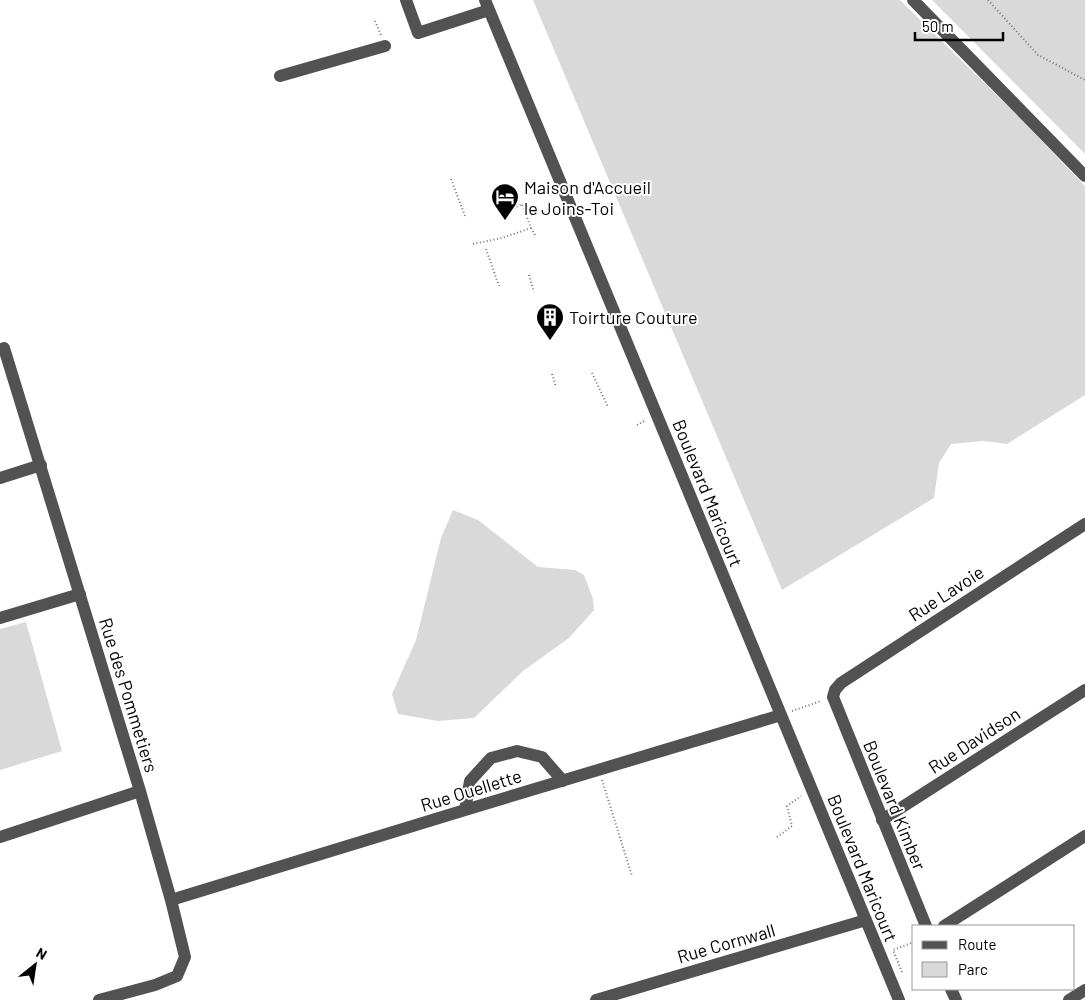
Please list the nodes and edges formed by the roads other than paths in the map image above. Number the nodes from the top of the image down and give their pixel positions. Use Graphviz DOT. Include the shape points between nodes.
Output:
graph roads {
  1 [pos="406,0"];
  2 [pos="913,0"];
  3 [pos="487,5"];
  4 [pos="384,46"];
  5 [pos="280,76"];
  6 [pos="1085,176"];
  7 [pos="2,349"];
  8 [pos="40,466"];
  9 [pos="0,478"];
  10 [pos="1085,524"];
  11 [pos="80,594"];
  12 [pos="0,618"];
  13 [pos="1085,690"];
  14 [pos="828,698"];
  15 [pos="781,715"];
  16 [pos="562,781"];
  17 [pos="140,791"];
  18 [pos="465,810"];
  19 [pos="882,820"];
  20 [pos="1085,836"];
  21 [pos="0,837"];
  22 [pos="171,900"];
  23 [pos="866,920"];
  24 [pos="926,925"];
  25 [pos="946,925"];
  26 [pos="1085,990"];
  27 [pos="99,1000"];
  28 [pos="596,1000"];
  29 [pos="899,1000"];
  30 [pos="1069,1000"];
  1 -- 3 [label="street" via="418,33"];
  2 -- 6 [label="street"];
  3 -- 15 [label="street, Boulevard Maricourt"];
  4 -- 5 [label="street"];
  7 -- 8 [label="street, Rue des Pommetiers"];
  8 -- 9 [label="street"];
  8 -- 11 [label="street, Rue des Pommetiers"];
  10 -- 14 [label="street, Rue Lavoie" via="841,683"];
  11 -- 12 [label="street"];
  11 -- 17 [label="street, Rue des Pommetiers"];
  13 -- 19 [label="street, Rue Davidson"];
  14 -- 19 [label="street, Boulevard Kimber"];
  15 -- 16 [label="street, Rue Ouellette"];
  15 -- 23 [label="street, Boulevard Maricourt"];
  16 -- 18 [label="street, Rue Ouellette"];
  16 -- 18 [label="street" via="542,757 517,751 491,758 470,781"];
  17 -- 21 [label="street"];
  17 -- 22 [label="street, Rue des Pommetiers"];
  18 -- 22 [label="street, Rue Ouellette"];
  19 -- 24 [label="street, Boulevard Kimber"];
  20 -- 25 [label="street"];
  22 -- 27 [label="street, Rue des Pommetiers" via="185,957 177,976"];
  23 -- 28 [label="street, Rue Cornwall"];
  23 -- 29 [label="street, Boulevard Maricourt"];
  26 -- 30 [label="street"];
}
